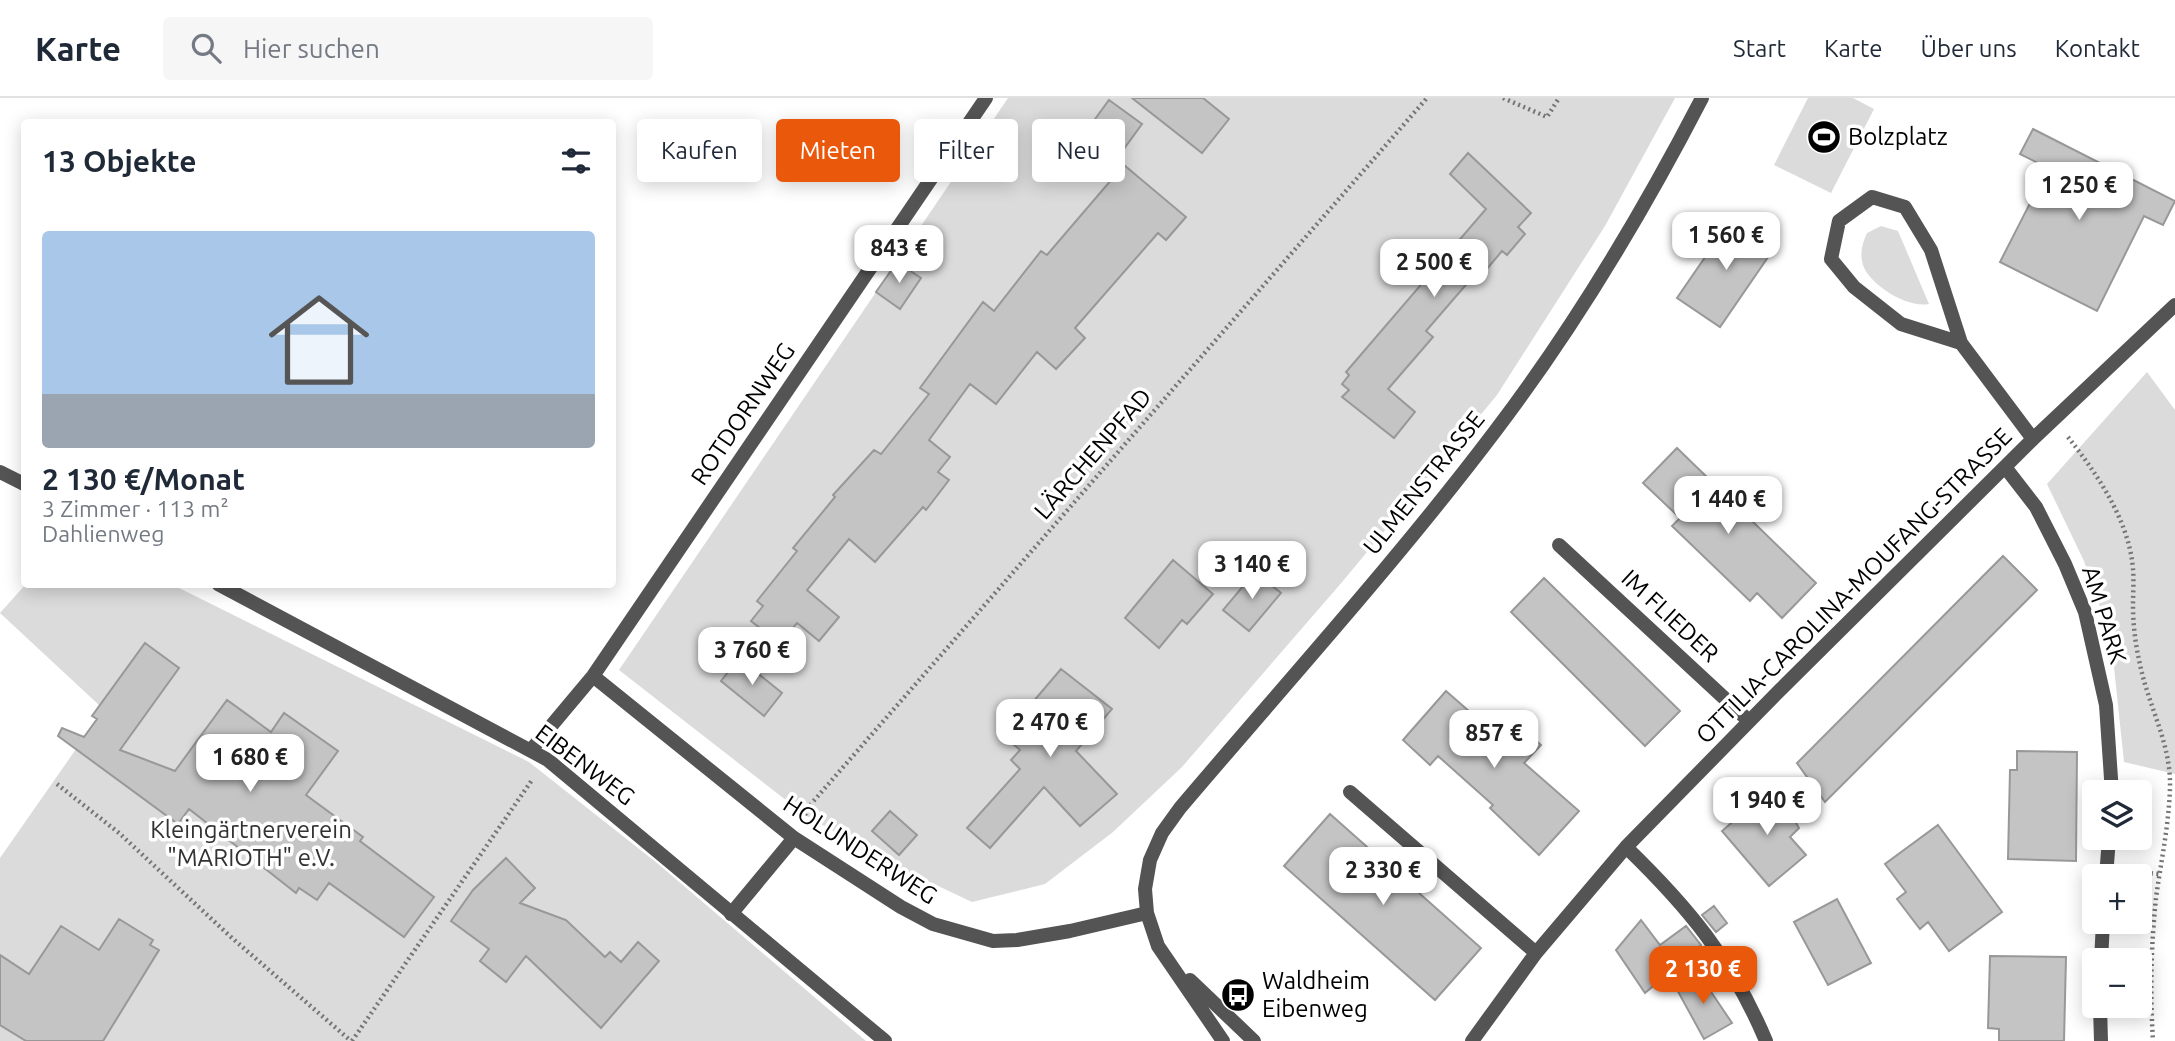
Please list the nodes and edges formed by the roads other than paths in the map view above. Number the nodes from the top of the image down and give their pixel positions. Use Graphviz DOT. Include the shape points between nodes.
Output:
graph roads {
  1 [pos="986,98"];
  2 [pos="1702,98"];
  3 [pos="2175,305"];
  4 [pos="1961,342"];
  5 [pos="2033,439"];
  6 [pos="2005,467"];
  7 [pos="0,472"];
  8 [pos="21,483"];
  9 [pos="1559,545"];
  10 [pos="226,588"];
  11 [pos="593,676"];
  12 [pos="1749,721"];
  13 [pos="531,750"];
  14 [pos="2111,780"];
  15 [pos="1350,792"];
  16 [pos="794,838"];
  17 [pos="1626,847"];
  18 [pos="1147,913"];
  19 [pos="731,914"];
  20 [pos="1158,946"];
  21 [pos="1536,953"];
  22 [pos="2100,1018"];
  23 [pos="885,1041"];
  24 [pos="1223,1041"];
  25 [pos="1254,1041"];
  26 [pos="1472,1041"];
  27 [pos="1766,1041"];
  28 [pos="2101,1041"];
  1 -- 11 [label="street, ROTDORNWEG"];
  2 -- 18 [label="street, ULMENSTRASSE" via="1603,275 1496,430 1162,833 1150,860"];
  3 -- 5 [label="street, OTTILIA-CAROLINA-MOUFANG-STRASSE"];
  4 -- 4 [label="street" via="1931,250 1905,207 1872,197 1839,221 1831,259 1854,287 1901,324"];
  4 -- 5 [label="street"];
  5 -- 6 [label="street, OTTILIA-CAROLINA-MOUFANG-STRASSE"];
  6 -- 12 [label="street, OTTILIA-CAROLINA-MOUFANG-STRASSE"];
  6 -- 14 [label="street, AM PARK" via="2036,507 2085,612 2106,705"];
  7 -- 8 [label="street"];
  9 -- 12 [label="street, IM FLIEDER"];
  10 -- 13 [label="street, EIBENWEG"];
  11 -- 13 [label="street, ROTDORNWEG"];
  11 -- 16 [label="street, HOLUNDERWEG"];
  12 -- 17 [label="street, OTTILIA-CAROLINA-MOUFANG-STRASSE"];
  13 -- 19 [label="street, EIBENWEG"];
  15 -- 21 [label="street"];
  16 -- 18 [label="street, HOLUNDERWEG" via="933,924 993,941 1070,931"];
  16 -- 19 [label="street"];
  17 -- 21 [label="street, OTTILIA-CAROLINA-MOUFANG-STRASSE"];
  17 -- 27 [label="street" via="1697,921 1749,1000"];
  18 -- 20 [label="street, ULMENSTRASSE"];
  19 -- 23 [label="street, EIBENWEG"];
  20 -- 24 [label="street"];
  20 -- 25 [label="street"];
  21 -- 26 [label="street, OTTILIA-CAROLINA-MOUFANG-STRASSE"];
  22 -- 28 [label="street"];
}
